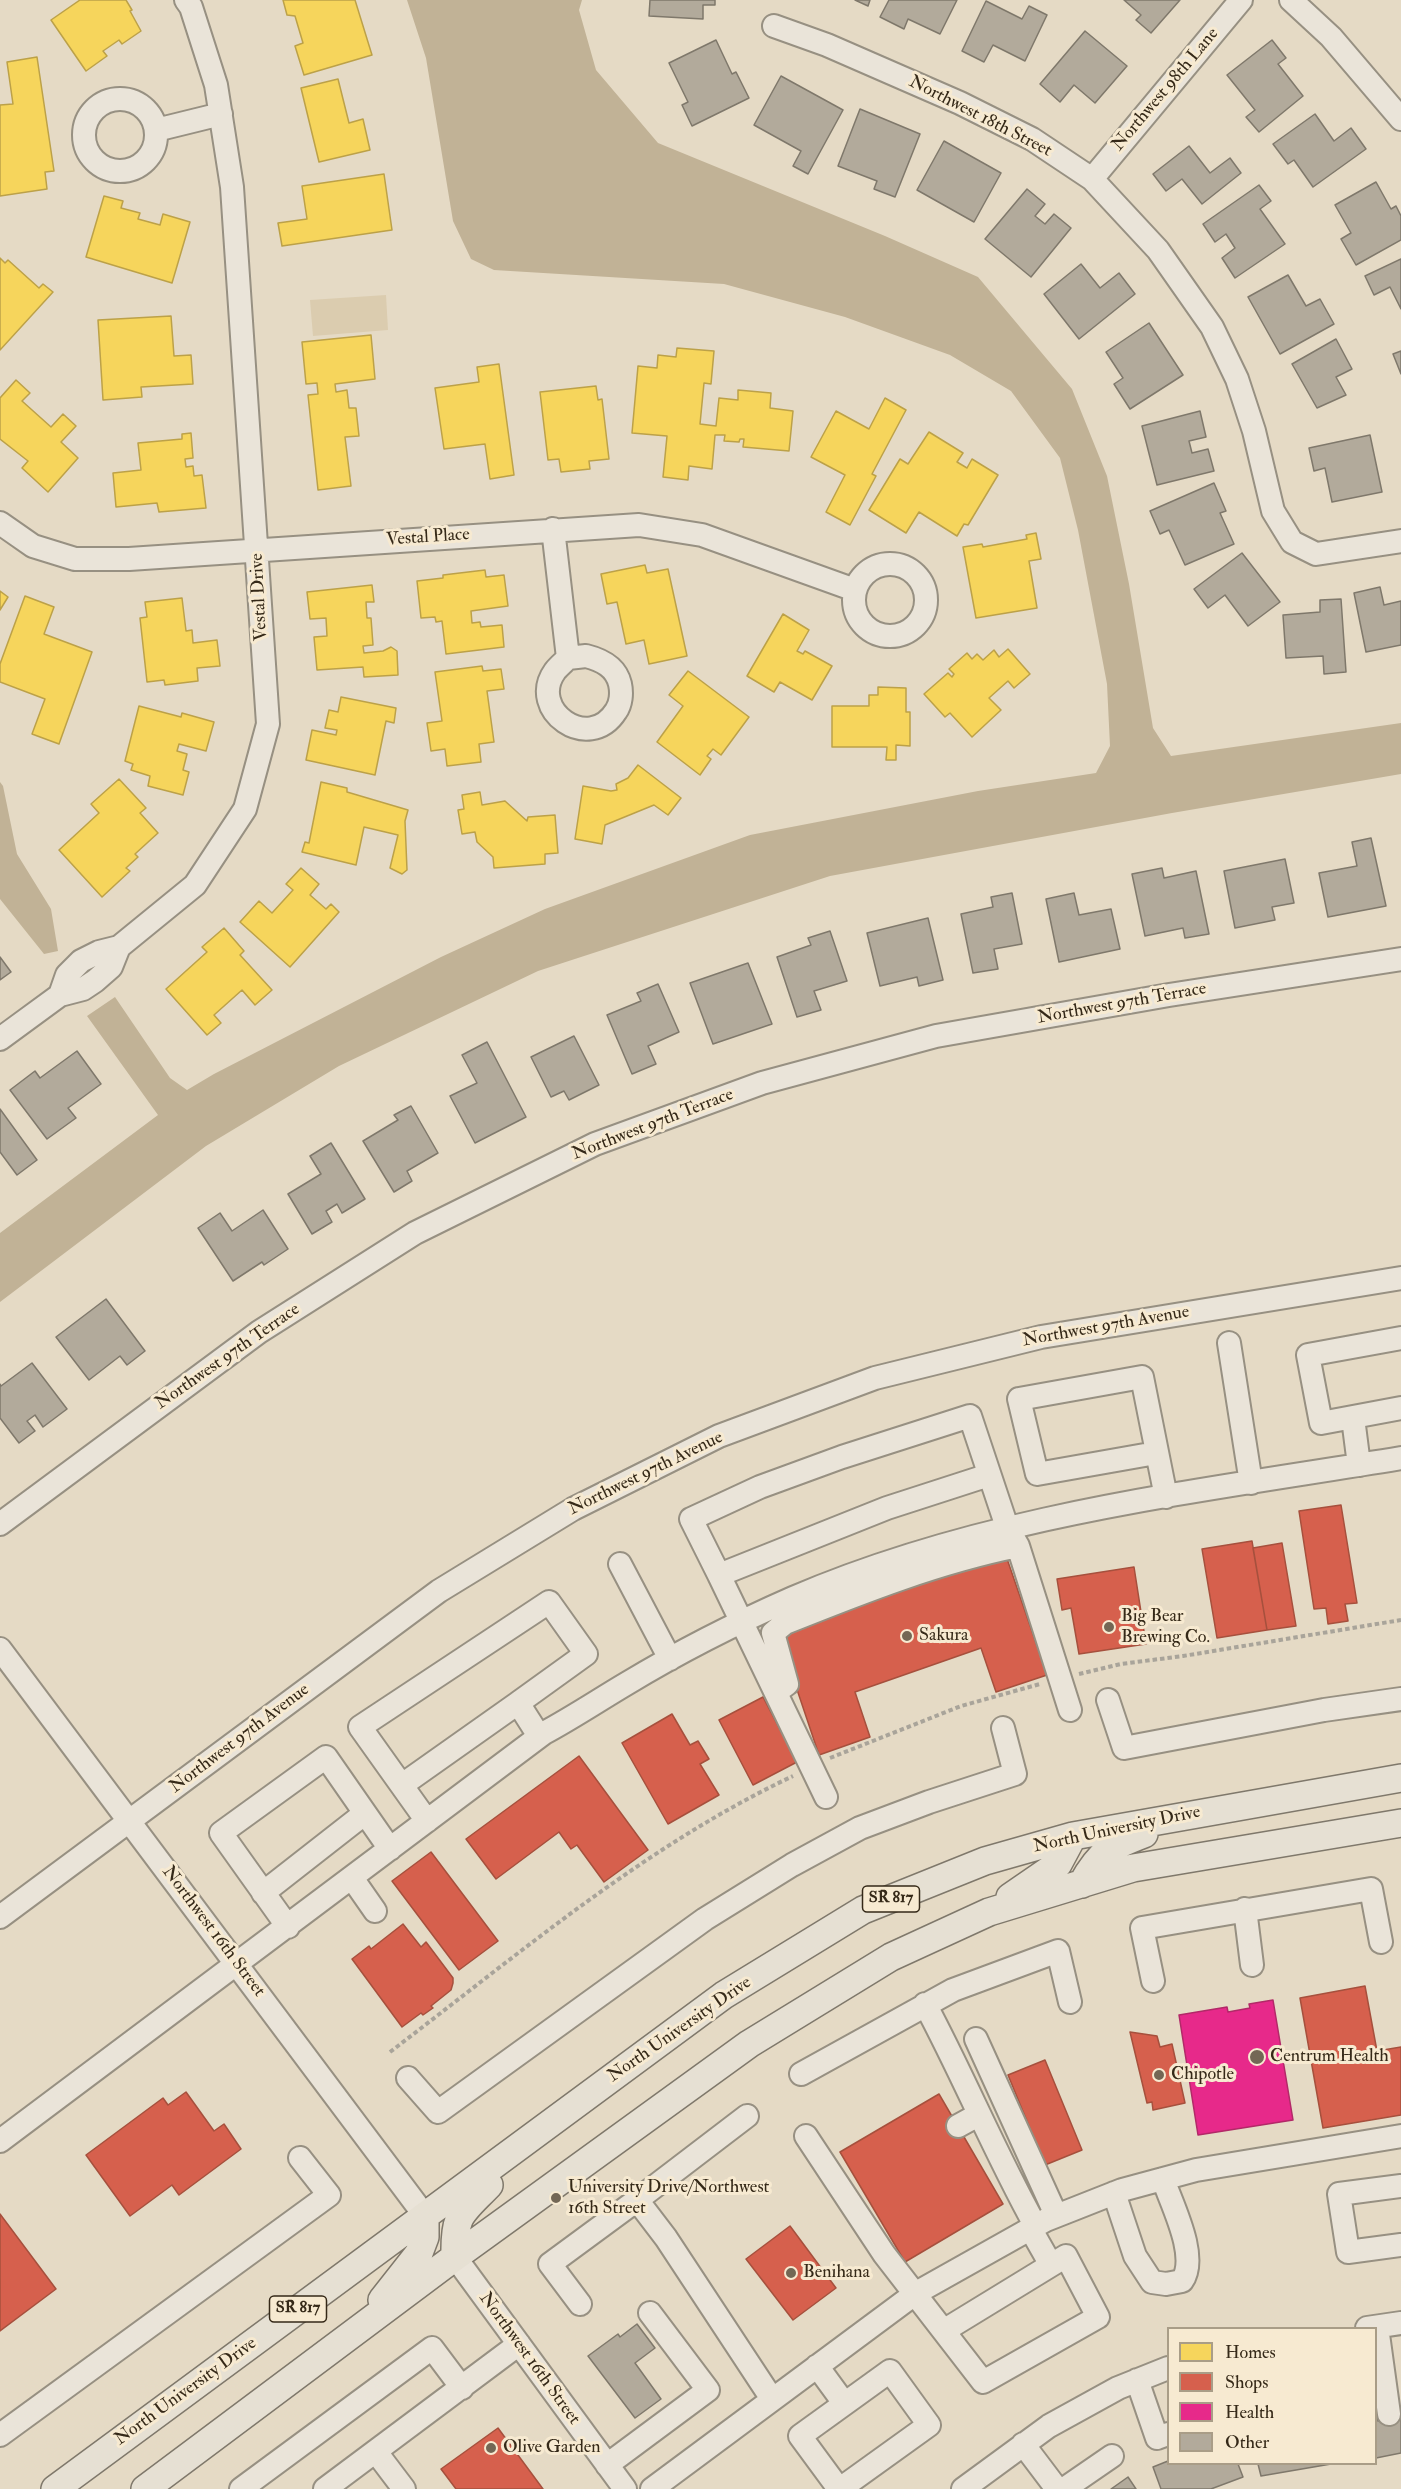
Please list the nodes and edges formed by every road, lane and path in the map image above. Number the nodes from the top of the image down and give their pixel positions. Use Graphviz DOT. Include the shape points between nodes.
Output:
graph roads {
  1 [pos="186,0"];
  2 [pos="1241,0"];
  3 [pos="1291,0"];
  4 [pos="774,26"];
  5 [pos="221,114"];
  6 [pos="1401,119"];
  7 [pos="156,130"];
  8 [pos="1092,179"];
  9 [pos="0,523"];
  10 [pos="553,529"];
  11 [pos="1401,541"];
  12 [pos="257,551"];
  13 [pos="855,590"];
  14 [pos="568,658"];
  15 [pos="1401,959"];
  16 [pos="0,1040"];
  17 [pos="1401,1278"];
  18 [pos="1401,1338"];
  19 [pos="1229,1343"];
  20 [pos="1401,1408"];
  21 [pos="1353,1418"];
  22 [pos="1156,1453"];
  23 [pos="1401,1458"];
  24 [pos="1359,1465"];
  25 [pos="989,1475"];
  26 [pos="1251,1483"];
  27 [pos="1166,1497"];
  28 [pos="0,1524"];
  29 [pos="1012,1537"];
  30 [pos="620,1564"];
  31 [pos="719,1575"];
  32 [pos="742,1622"];
  33 [pos="0,1649"];
  34 [pos="670,1659"];
  35 [pos="781,1688"];
  36 [pos="1401,1699"];
  37 [pos="1108,1700"];
  38 [pos="518,1703"];
  39 [pos="1070,1710"];
  40 [pos="1003,1728"];
  41 [pos="539,1736"];
  42 [pos="799,1774"];
  43 [pos="1401,1778"];
  44 [pos="402,1785"];
  45 [pos="826,1797"];
  46 [pos="1198,1812"];
  47 [pos="364,1814"];
  48 [pos="129,1821"];
  49 [pos="427,1821"];
  50 [pos="1401,1823"];
  51 [pos="1073,1836"];
  52 [pos="390,1849"];
  53 [pos="352,1878"];
  54 [pos="1082,1884"];
  55 [pos="263,1893"];
  56 [pos="1245,1909"];
  57 [pos="375,1911"];
  58 [pos="989,1912"];
  59 [pos="0,1917"];
  60 [pos="288,1927"];
  61 [pos="1381,1942"];
  62 [pos="237,1965"];
  63 [pos="1252,1965"];
  64 [pos="1154,1981"];
  65 [pos="1070,2001"];
  66 [pos="925,2004"];
  67 [pos="976,2039"];
  68 [pos="390,2052"];
  69 [pos="801,2074"];
  70 [pos="408,2078"];
  71 [pos="747,2116"];
  72 [pos="542,2130"];
  73 [pos="806,2136"];
  74 [pos="1401,2136"];
  75 [pos="0,2141"];
  76 [pos="300,2158"];
  77 [pos="1163,2179"];
  78 [pos="1401,2186"];
  79 [pos="1114,2193"];
  80 [pos="637,2200"];
  81 [pos="1056,2215"];
  82 [pos="425,2216"];
  83 [pos="1032,2227"];
  84 [pos="1401,2245"];
  85 [pos="455,2257"];
  86 [pos="1051,2265"];
  87 [pos="916,2293"];
  88 [pos="580,2304"];
  89 [pos="650,2313"];
  90 [pos="1401,2323"];
  91 [pos="1377,2327"];
  92 [pos="359,2329"];
  93 [pos="945,2330"];
  94 [pos="519,2344"];
  95 [pos="1377,2353"];
  96 [pos="817,2366"];
  97 [pos="1167,2368"];
  98 [pos="1137,2380"];
  99 [pos="462,2388"];
  100 [pos="772,2399"];
  101 [pos="844,2403"];
  102 [pos="1389,2414"];
  103 [pos="1167,2434"];
  104 [pos="0,2435"];
  105 [pos="1023,2444"];
  106 [pos="376,2452"];
  107 [pos="1112,2456"];
  108 [pos="607,2465"];
  109 [pos="55,2489"];
  110 [pos="145,2489"];
  111 [pos="241,2489"];
  112 [pos="325,2489"];
  113 [pos="404,2489"];
  114 [pos="625,2489"];
  115 [pos="652,2489"];
  116 [pos="839,2489"];
  117 [pos="963,2489"];
  118 [pos="1057,2489"];
  119 [pos="1064,2489"];
  1 -- 5 [label="street, Vestal Drive" via="216,85"];
  2 -- 8 [label="street, Northwest 98th Lane"];
  3 -- 6 [label="street" via="1331,37"];
  4 -- 8 [label="street, Northwest 18th Street" via="960,103 1032,140"];
  5 -- 7 [label="street"];
  5 -- 12 [label="street, Vestal Drive" via="232,187"];
  8 -- 11 [label="street, Northwest 18th Street" via="1158,249 1212,327 1254,431 1273,511 1292,542 1316,554"];
  9 -- 12 [label="street, Vestal Place" via="33,546 75,559"];
  10 -- 12 [label="street, Vestal Place"];
  10 -- 13 [label="street, Vestal Place" via="639,525 702,535"];
  10 -- 14 [label="street"];
  12 -- 16 [label="street, Vestal Drive" via="268,724 245,809 195,885 119,947 111,967 83,989 60,995"];
  15 -- 28 [label="street, Northwest 97th Terrace" via="936,1036 762,1083 595,1144 415,1233 259,1332"];
  17 -- 48 [label="street, Northwest 97th Avenue" via="1041,1337 875,1378 719,1436 573,1509 439,1591"];
  18 -- 21 [label="street" via="1308,1355 1321,1423"];
  19 -- 26 [label="street"];
  20 -- 21 [label="street"];
  21 -- 24 [label="street"];
  22 -- 22 [label="street" via="1142,1377 1019,1399 1037,1474"];
  22 -- 27 [label="street"];
  23 -- 24 [label="street"];
  24 -- 26 [label="street"];
  25 -- 29 [label="street"];
  25 -- 31 [label="street" via="877,1512"];
  25 -- 31 [label="street" via="970,1416 781,1480 691,1519"];
  26 -- 27 [label="street"];
  27 -- 29 [label="street" via="1078,1511"];
  29 -- 32 [label="street" via="953,1541 871,1568"];
  29 -- 35 [label="street" via="967,1558 785,1623 773,1633"];
  29 -- 39 [label="street"];
  30 -- 34 [label="street"];
  31 -- 32 [label="street"];
  32 -- 34 [label="street"];
  32 -- 35 [label="street"];
  33 -- 48 [label="street, Northwest 16th Street"];
  34 -- 41 [label="street"];
  35 -- 45 [label="street" via="798,1740"];
  36 -- 37 [label="street" via="1124,1748"];
  38 -- 41 [label="street"];
  38 -- 44 [label="street"];
  38 -- 44 [label="street" via="586,1654 549,1602 360,1727"];
  40 -- 70 [label="street" via="1015,1774 860,1828 792,1865 705,1919 438,2112"];
  41 -- 49 [label="street"];
  42 -- 68 [label="path" via="664,1848"];
  43 -- 46 [label="main road, North University Drive / SR 817"];
  44 -- 49 [label="street"];
  46 -- 51 [label="main road, North University Drive / SR 817"];
  46 -- 54 [label="main road" via="1111,1847 1093,1863"];
  47 -- 52 [label="street"];
  47 -- 55 [label="street"];
  47 -- 55 [label="street" via="326,1757 221,1833"];
  48 -- 59 [label="street, Northwest 97th Avenue"];
  48 -- 62 [label="street, Northwest 16th Street"];
  49 -- 52 [label="street"];
  50 -- 54 [label="main road, SR 817" via="1134,1868"];
  51 -- 58 [label="main road" via="1058,1864"];
  51 -- 72 [label="main road, North University Drive / SR 817" via="985,1861 863,1910 724,1995"];
  52 -- 53 [label="street"];
  53 -- 57 [label="street"];
  53 -- 60 [label="street"];
  54 -- 58 [label="main road, SR 817"];
  55 -- 60 [label="street"];
  56 -- 61 [label="street" via="1371,1889"];
  56 -- 63 [label="street"];
  56 -- 64 [label="street" via="1142,1928"];
  58 -- 85 [label="main road, SR 817" via="891,1957 749,2044"];
  60 -- 62 [label="street"];
  62 -- 75 [label="street"];
  62 -- 82 [label="street, Northwest 16th Street"];
  65 -- 66 [label="street" via="1058,1951"];
  66 -- 69 [label="street"];
  66 -- 83 [label="street" via="950,2051 968,2120 1000,2180"];
  67 -- 81 [label="street"];
  71 -- 80 [label="street"];
  72 -- 82 [label="main road, North University Drive / SR 817"];
  72 -- 85 [label="main road" via="459,2216 454,2233"];
  73 -- 87 [label="street" via="884,2254"];
  74 -- 77 [label="street"];
  76 -- 104 [label="street" via="329,2195"];
  77 -- 79 [label="street"];
  77 -- 79 [label="street" via="1185,2243 1188,2272 1182,2281 1152,2282 1135,2256"];
  78 -- 84 [label="street" via="1339,2194 1348,2252"];
  79 -- 81 [label="street"];
  80 -- 88 [label="street" via="550,2264"];
  80 -- 100 [label="street"];
  81 -- 83 [label="street"];
  82 -- 92 [label="main road" via="425,2237 419,2253"];
  82 -- 109 [label="main road, North University Drive / SR 817"];
  83 -- 86 [label="street"];
  83 -- 87 [label="street"];
  85 -- 92 [label="main road, SR 817"];
  85 -- 94 [label="street, Northwest 16th Street"];
  86 -- 93 [label="street"];
  86 -- 93 [label="street" via="1066,2256 1098,2317 983,2382"];
  87 -- 93 [label="street"];
  87 -- 96 [label="street"];
  89 -- 108 [label="street" via="708,2390"];
  90 -- 91 [label="street"];
  92 -- 110 [label="main road, SR 817"];
  94 -- 99 [label="street"];
  94 -- 108 [label="street, Northwest 16th Street"];
  95 -- 102 [label="street"];
  96 -- 100 [label="street"];
  96 -- 101 [label="street"];
  97 -- 98 [label="street"];
  98 -- 103 [label="street" via="1157,2438"];
  98 -- 105 [label="street" via="1048,2426"];
  99 -- 106 [label="street"];
  99 -- 111 [label="street" via="432,2348"];
  100 -- 115 [label="street"];
  101 -- 116 [label="street" via="800,2436"];
  101 -- 116 [label="street" via="890,2371 929,2425"];
  105 -- 117 [label="street"];
  105 -- 118 [label="street"];
  106 -- 112 [label="street"];
  106 -- 113 [label="street"];
  107 -- 119 [label="street"];
  108 -- 114 [label="street, Northwest 16th Street"];
}
